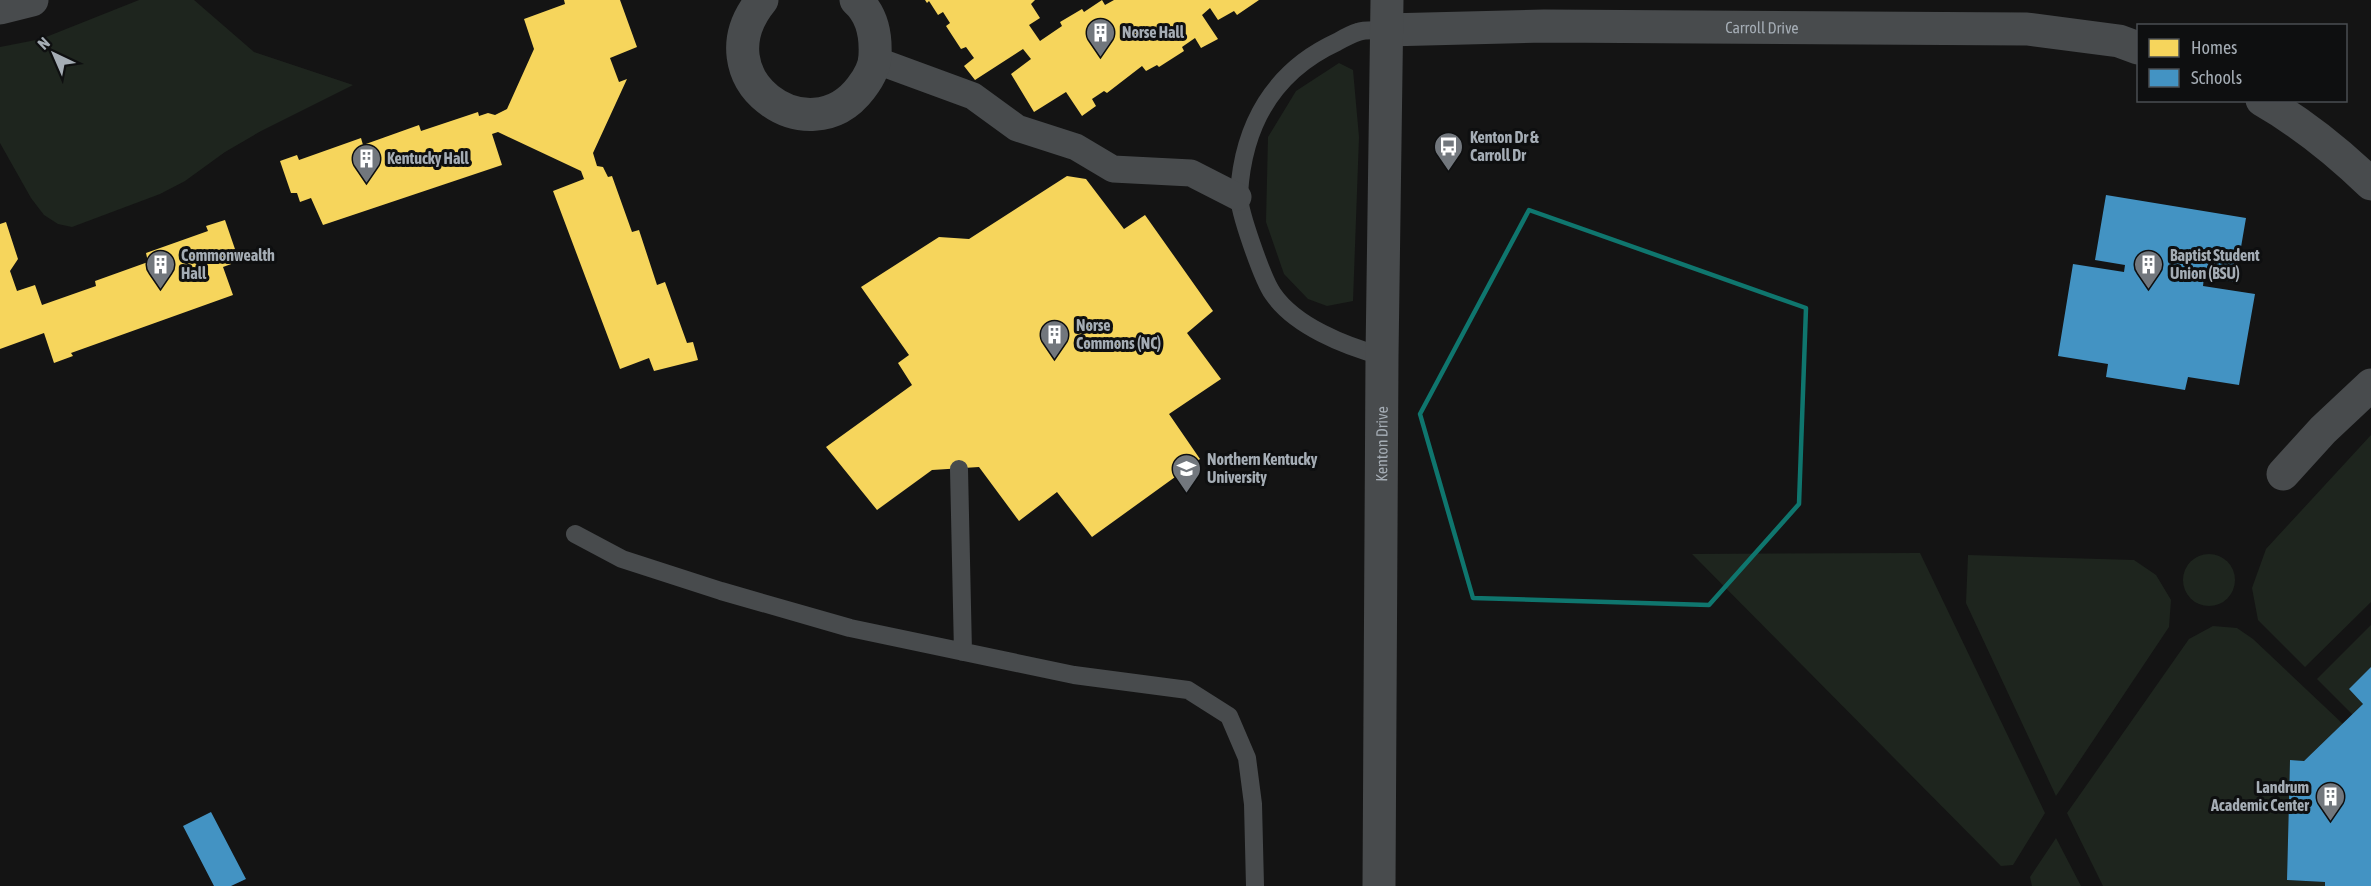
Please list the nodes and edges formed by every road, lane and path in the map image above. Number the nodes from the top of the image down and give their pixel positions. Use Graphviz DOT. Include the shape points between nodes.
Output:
graph roads {
  1 [pos="32,0"];
  2 [pos="762,0"];
  3 [pos="856,0"];
  4 [pos="0,8"];
  5 [pos="1386,15"];
  6 [pos="2137,47"];
  7 [pos="875,60"];
  8 [pos="2265,102"];
  9 [pos="2371,184"];
  10 [pos="1238,197"];
  11 [pos="1382,356"];
  12 [pos="2371,385"];
  13 [pos="959,469"];
  14 [pos="2283,474"];
  15 [pos="575,534"];
  16 [pos="963,652"];
  17 [pos="1254,886"];
  18 [pos="1379,886"];
  1 -- 4 [label="street"];
  2 -- 7 [label="street" via="743,34 742,56 748,77 762,95 779,107 820,114 839,107 868,79"];
  3 -- 7 [label="street" via="870,20 876,39"];
  5 -- 6 [label="street, Carroll Drive" via="1544,26 2027,29"];
  5 -- 10 [label="lane" via="1321,49 1289,72 1265,102 1246,149"];
  5 -- 11 [label="street, Kenton Drive"];
  7 -- 10 [label="street" via="973,96 1017,128 1076,147 1113,169 1191,173"];
  8 -- 9 [label="street" via="2340,153"];
  10 -- 11 [label="lane" via="1272,294 1299,321 1359,350"];
  11 -- 18 [label="street, Kenton Drive"];
  12 -- 14 [label="street"];
  13 -- 16 [label="lane"];
  15 -- 16 [label="lane" via="622,558 721,591 850,628"];
  16 -- 17 [label="lane" via="1074,675 1188,690 1229,716 1247,758 1253,804"];
}
